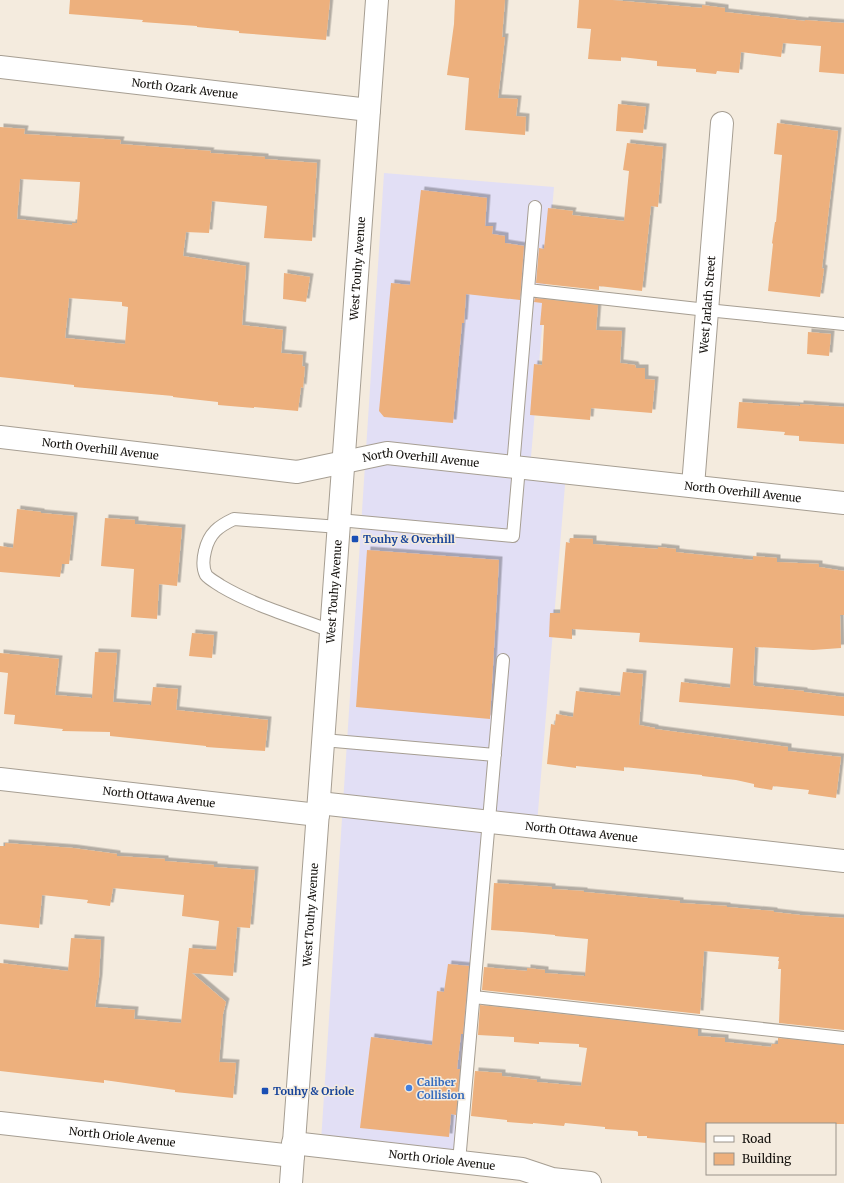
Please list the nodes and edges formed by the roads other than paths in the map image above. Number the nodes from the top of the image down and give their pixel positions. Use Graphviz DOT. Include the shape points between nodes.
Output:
graph roads {
  1 [pos="377,0"];
  2 [pos="0,67"];
  3 [pos="369,110"];
  4 [pos="722,123"];
  5 [pos="535,207"];
  6 [pos="528,290"];
  7 [pos="707,310"];
  8 [pos="844,324"];
  9 [pos="0,437"];
  10 [pos="343,462"];
  11 [pos="516,467"];
  12 [pos="693,486"];
  13 [pos="844,503"];
  14 [pos="339,523"];
  15 [pos="331,631"];
  16 [pos="503,660"];
  17 [pos="323,740"];
  18 [pos="495,755"];
  19 [pos="0,779"];
  20 [pos="318,809"];
  21 [pos="490,821"];
  22 [pos="844,861"];
  23 [pos="474,997"];
  24 [pos="844,1038"];
  25 [pos="0,1123"];
  26 [pos="293,1149"];
  27 [pos="459,1162"];
  28 [pos="291,1183"];
  29 [pos="590,1183"];
  1 -- 3 [label="street, West Touhy Avenue"];
  2 -- 3 [label="street, North Ozark Avenue"];
  3 -- 10 [label="street, West Touhy Avenue"];
  4 -- 7 [label="street, West Jarlath Street"];
  5 -- 6 [label="lane"];
  6 -- 7 [label="lane"];
  6 -- 11 [label="lane"];
  7 -- 8 [label="lane"];
  7 -- 12 [label="street, West Jarlath Street"];
  9 -- 10 [label="street, North Overhill Avenue" via="297,472"];
  10 -- 11 [label="street, North Overhill Avenue" via="387,453"];
  10 -- 14 [label="street, West Touhy Avenue"];
  11 -- 12 [label="street, North Overhill Avenue"];
  11 -- 14 [label="lane" via="513,536"];
  12 -- 13 [label="street, North Overhill Avenue"];
  14 -- 15 [label="street, West Touhy Avenue"];
  14 -- 15 [label="lane" via="234,519 221,525 210,538 202,561 206,575 240,597"];
  15 -- 17 [label="street, West Touhy Avenue"];
  16 -- 18 [label="lane"];
  17 -- 18 [label="lane"];
  17 -- 20 [label="street, West Touhy Avenue"];
  18 -- 21 [label="lane"];
  19 -- 20 [label="street, North Ottawa Avenue"];
  20 -- 21 [label="street, North Ottawa Avenue"];
  20 -- 26 [label="street, West Touhy Avenue"];
  21 -- 22 [label="street, North Ottawa Avenue"];
  21 -- 23 [label="lane"];
  23 -- 24 [label="lane"];
  23 -- 27 [label="lane"];
  25 -- 26 [label="street, North Oriole Avenue"];
  26 -- 27 [label="street, North Oriole Avenue"];
  26 -- 28 [label="street, West Touhy Avenue"];
  27 -- 29 [label="street, North Oriole Avenue" via="522,1169 552,1179"];
}
